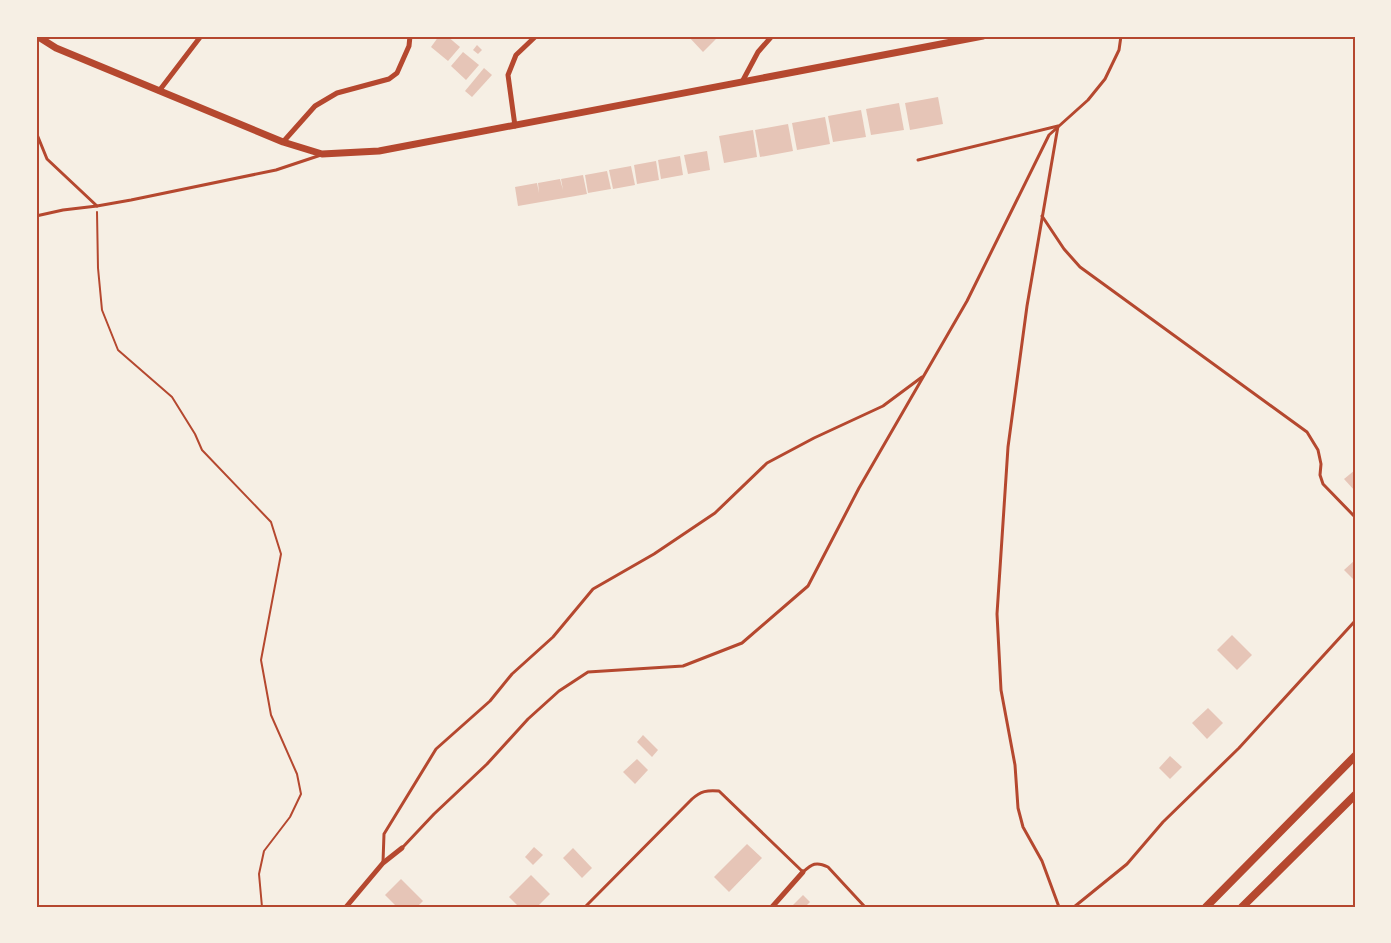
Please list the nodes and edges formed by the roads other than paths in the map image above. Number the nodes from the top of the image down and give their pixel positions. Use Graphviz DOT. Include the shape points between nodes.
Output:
graph roads {
  1 [pos="37,36"];
  2 [pos="201,36"];
  3 [pos="410,36"];
  4 [pos="536,36"];
  5 [pos="772,36"];
  6 [pos="983,36"];
  7 [pos="1121,36"];
  8 [pos="742,82"];
  9 [pos="159,91"];
  10 [pos="515,126"];
  11 [pos="1058,126"];
  12 [pos="36,132"];
  13 [pos="283,142"];
  14 [pos="322,154"];
  15 [pos="918,160"];
  16 [pos="97,206"];
  17 [pos="36,216"];
  18 [pos="1042,216"];
  19 [pos="924,375"];
  20 [pos="1355,518"];
  21 [pos="1355,621"];
  22 [pos="1355,756"];
  23 [pos="1355,795"];
  24 [pos="402,848"];
  25 [pos="383,863"];
  26 [pos="803,872"];
  27 [pos="346,907"];
  28 [pos="585,907"];
  29 [pos="772,907"];
  30 [pos="865,907"];
  31 [pos="1059,907"];
  32 [pos="1074,907"];
  33 [pos="1206,907"];
  34 [pos="1242,907"];
  1 -- 9 [label="street" via="56,48"];
  2 -- 9 [label="street"];
  3 -- 13 [label="street" via="397,73 389,79 337,93 315,106"];
  4 -- 10 [label="street" via="516,55 508,75"];
  5 -- 8 [label="street" via="758,52"];
  6 -- 8 [label="street"];
  7 -- 11 [label="lane" via="1105,79 1088,100"];
  8 -- 10 [label="street"];
  9 -- 13 [label="street"];
  10 -- 14 [label="street" via="379,151"];
  11 -- 15 [label="lane"];
  11 -- 18 [label="lane"];
  11 -- 19 [label="lane" via="1049,135 967,301"];
  12 -- 16 [label="lane" via="48,159"];
  13 -- 14 [label="street"];
  14 -- 16 [label="lane" via="276,170"];
  16 -- 17 [label="lane"];
  18 -- 20 [label="lane" via="1080,267 1307,432 1318,450 1324,484"];
  18 -- 31 [label="lane" via="1008,447 997,614 1001,690 1015,765 1018,808 1023,827 1042,861"];
  19 -- 24 [label="lane" via="859,488 808,586 742,643 683,666 588,672 559,691 528,719"];
  19 -- 25 [label="lane" via="883,406 767,463 715,513 594,589 553,637 512,674 490,701 436,749 384,834"];
  21 -- 32 [label="lane" via="1127,864"];
  22 -- 33 [label="main road"];
  23 -- 34 [label="main road"];
  24 -- 25 [label="street"];
  25 -- 27 [label="street"];
  26 -- 28 [label="lane" via="719,791 709,790 692,799"];
  26 -- 29 [label="street"];
  26 -- 30 [label="lane" via="812,864 821,863"];
}
